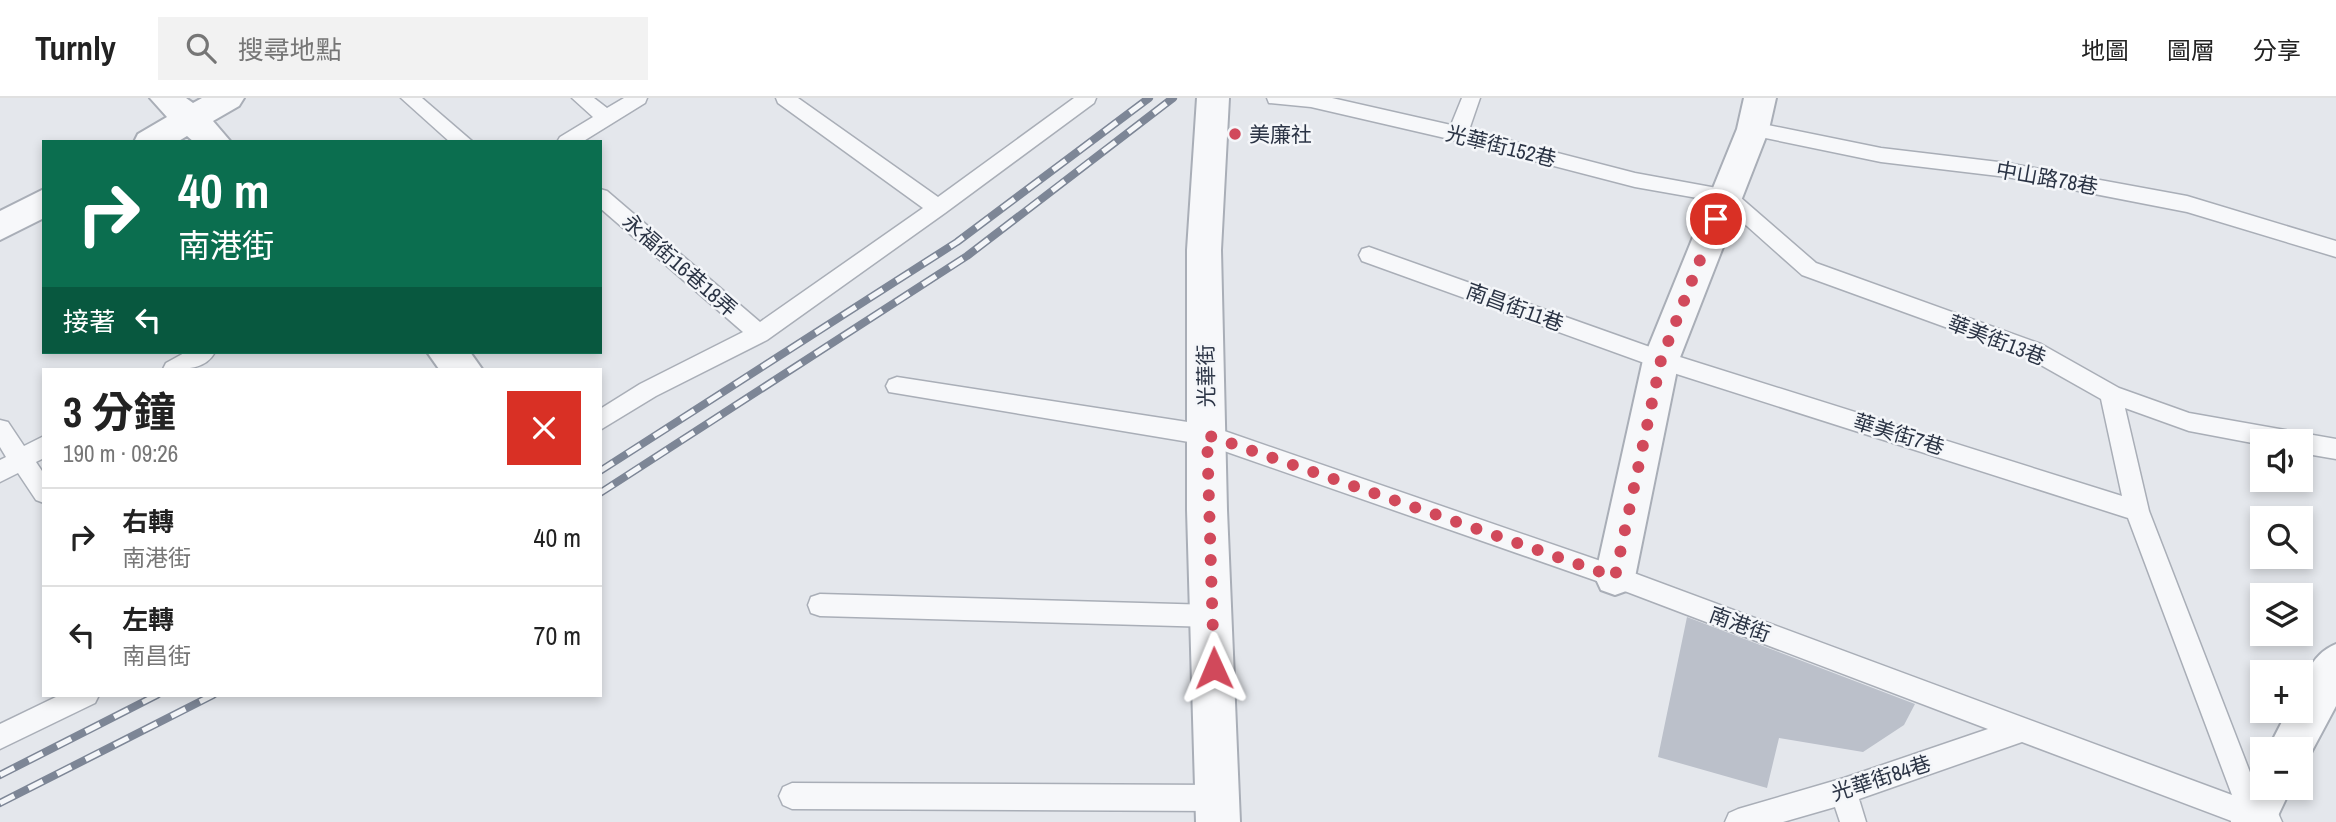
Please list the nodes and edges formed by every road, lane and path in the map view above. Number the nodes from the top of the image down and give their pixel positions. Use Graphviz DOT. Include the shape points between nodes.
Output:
graph roads {
  1 [pos="228,98"];
  2 [pos="410,98"];
  3 [pos="581,98"];
  4 [pos="638,98"];
  5 [pos="785,98"];
  6 [pos="1087,98"];
  7 [pos="1213,98"];
  8 [pos="1276,98"];
  9 [pos="1471,98"];
  10 [pos="178,109"];
  11 [pos="1757,113"];
  12 [pos="606,117"];
  13 [pos="1458,134"];
  14 [pos="152,140"];
  15 [pos="213,140"];
  16 [pos="461,140"];
  17 [pos="570,140"];
  18 [pos="1726,196"];
  19 [pos="602,198"];
  20 [pos="42,203"];
  21 [pos="939,208"];
  22 [pos="0,227"];
  23 [pos="2336,249"];
  24 [pos="1369,255"];
  25 [pos="759,334"];
  26 [pos="164,354"];
  27 [pos="201,354"];
  28 [pos="447,354"];
  29 [pos="1661,360"];
  30 [pos="174,368"];
  31 [pos="177,368"];
  32 [pos="463,368"];
  33 [pos="897,386"];
  34 [pos="2111,394"];
  35 [pos="602,420"];
  36 [pos="0,429"];
  37 [pos="2250,433"];
  38 [pos="1207,435"];
  39 [pos="2313,445"];
  40 [pos="42,447"];
  41 [pos="2336,449"];
  42 [pos="21,460"];
  43 [pos="0,472"];
  44 [pos="42,490"];
  45 [pos="2137,511"];
  46 [pos="1615,577"];
  47 [pos="820,605"];
  48 [pos="1213,616"];
  49 [pos="2336,664"];
  50 [pos="82,697"];
  51 [pos="2023,729"];
  52 [pos="0,737"];
  53 [pos="2296,737"];
  54 [pos="1844,791"];
  55 [pos="792,796"];
  56 [pos="1218,810"];
  57 [pos="2261,812"];
  58 [pos="1738,822"];
  59 [pos="1853,822"];
  1 -- 10 [label="street"];
  2 -- 16 [label="lane"];
  3 -- 12 [label="lane"];
  4 -- 12 [label="lane"];
  5 -- 21 [label="lane"];
  6 -- 21 [label="lane"];
  7 -- 38 [label="street, 光華街" via="1204,250"];
  8 -- 13 [label="lane, 光華街152巷" via="1311,100"];
  9 -- 13 [label="lane"];
  10 -- 14 [label="street"];
  10 -- 15 [label="street"];
  11 -- 18 [label="street"];
  11 -- 23 [label="lane, 中山路78巷" via="1881,155 2007,170 2187,204"];
  12 -- 17 [label="lane"];
  13 -- 18 [label="lane, 光華街152巷" via="1634,180"];
  18 -- 29 [label="street"];
  18 -- 34 [label="lane, 華美街13巷" via="1809,269 2034,350"];
  19 -- 25 [label="lane, 永福街16巷18弄"];
  20 -- 22 [label="street"];
  21 -- 25 [label="lane"];
  24 -- 29 [label="lane, 南昌街11巷"];
  25 -- 35 [label="lane" via="648,390"];
  26 -- 30 [label="lane"];
  27 -- 31 [label="lane"];
  28 -- 32 [label="street"];
  29 -- 45 [label="lane, 華美街7巷"];
  29 -- 46 [label="street"];
  33 -- 38 [label="lane, 南港街"];
  34 -- 37 [label="lane, 華美街13巷" via="2189,422"];
  34 -- 45 [label="lane"];
  36 -- 42 [label="lane"];
  38 -- 46 [label="lane, 南港街"];
  38 -- 48 [label="street, 光華街"];
  39 -- 41 [label="lane"];
  40 -- 42 [label="lane"];
  42 -- 43 [label="lane"];
  42 -- 44 [label="lane"];
  45 -- 57 [label="lane"];
  46 -- 51 [label="lane, 南港街"];
  47 -- 48 [label="lane"];
  48 -- 56 [label="street, 光華街"];
  49 -- 53 [label="street"];
  50 -- 52 [label="lane"];
  51 -- 54 [label="lane, 光華街84巷"];
  51 -- 57 [label="lane, 南港街"];
  54 -- 58 [label="lane, 光華街84巷"];
  54 -- 59 [label="lane"];
  55 -- 56 [label="lane"];
}
